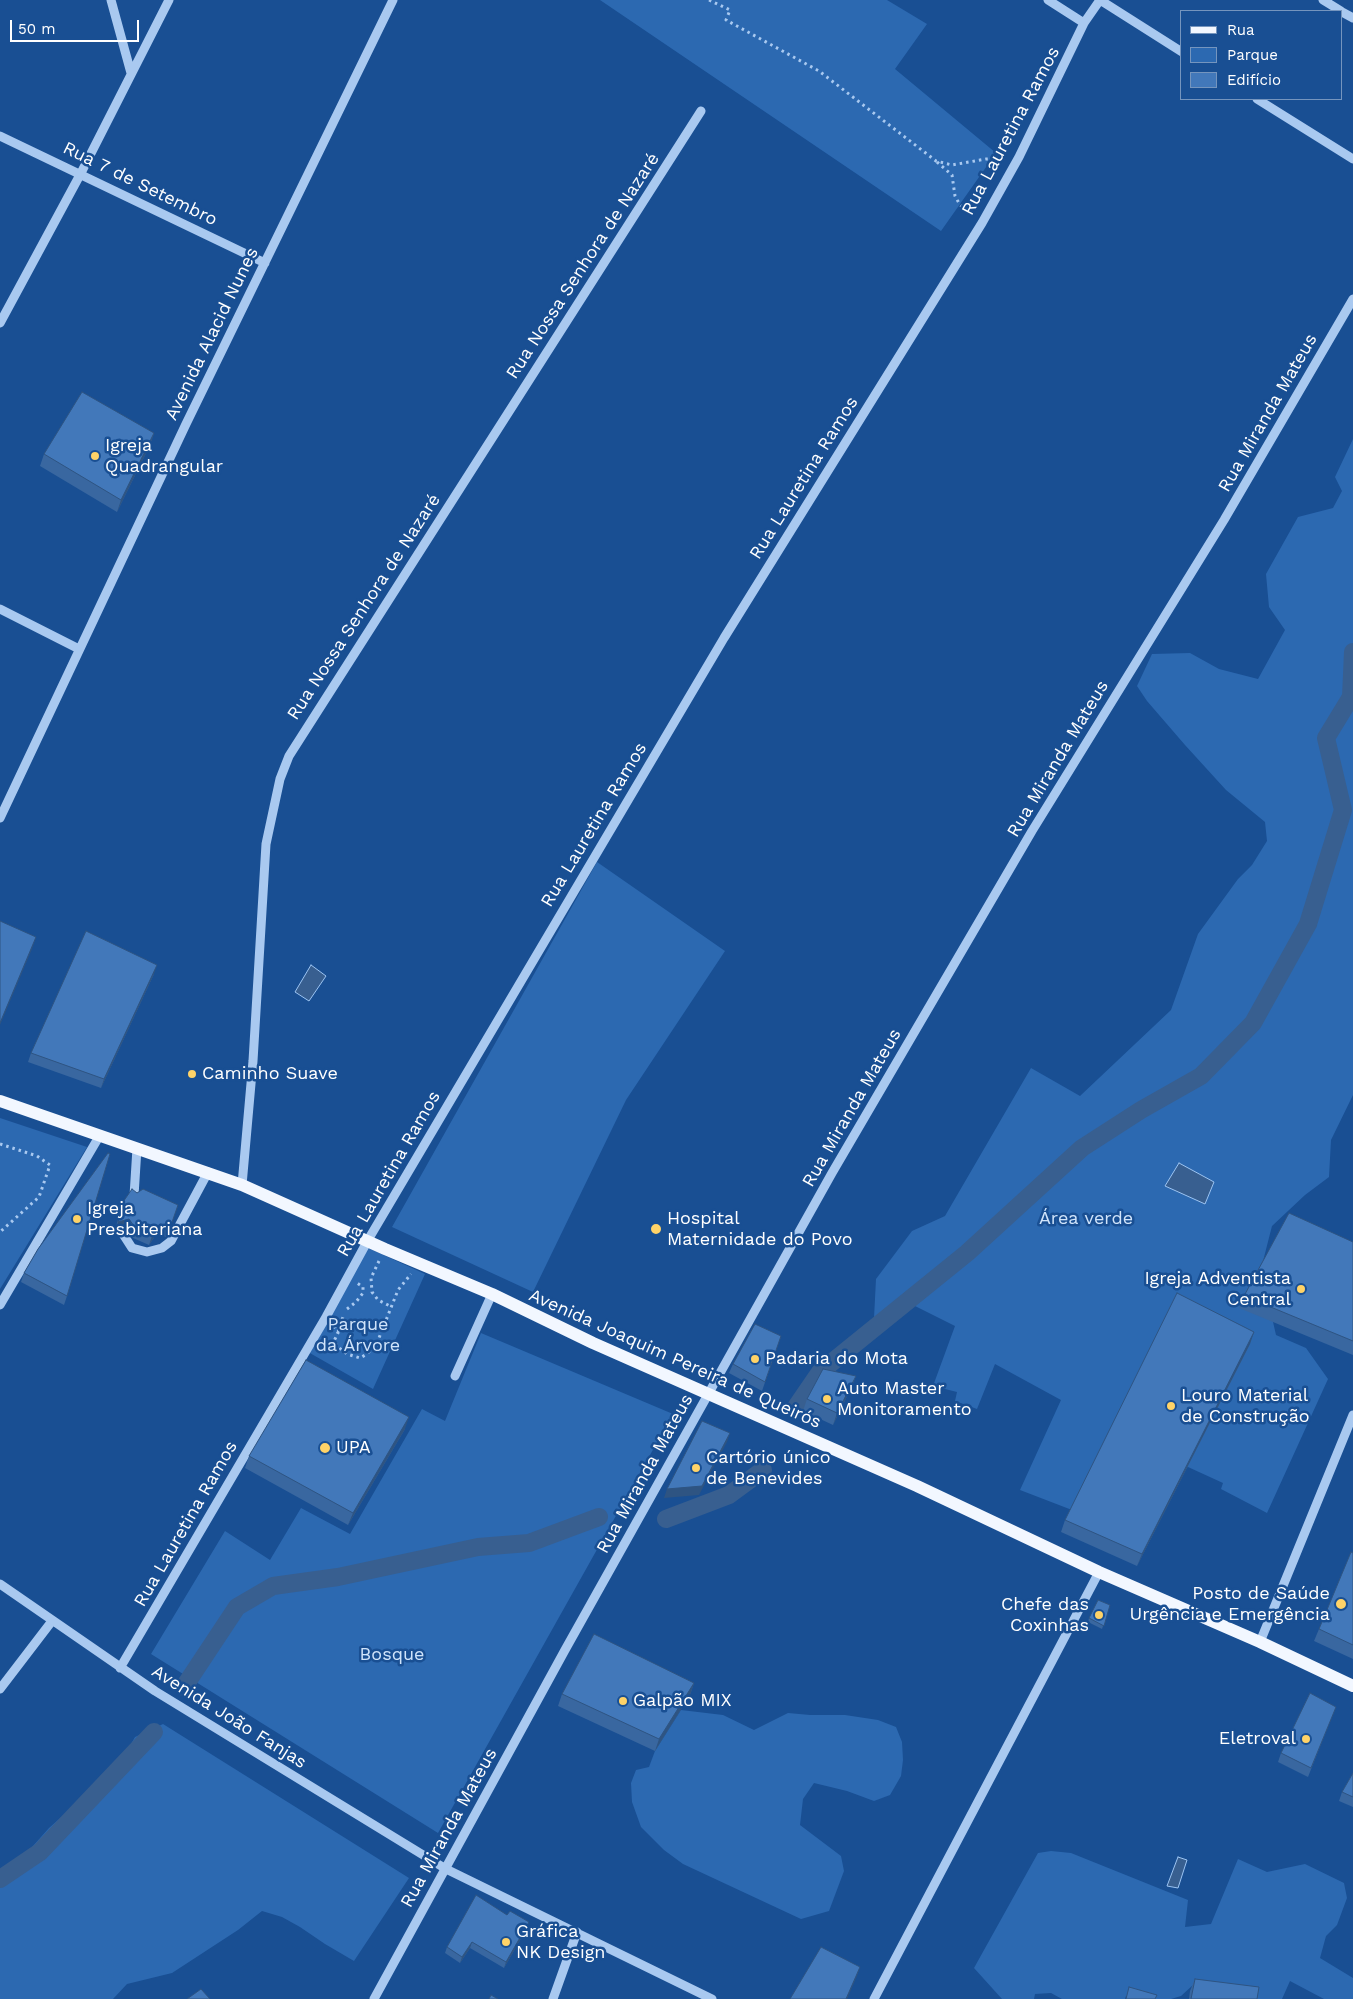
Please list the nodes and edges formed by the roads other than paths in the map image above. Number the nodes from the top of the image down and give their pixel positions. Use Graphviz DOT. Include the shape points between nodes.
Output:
graph roads {
  1 [pos="110,0"];
  2 [pos="170,0"];
  3 [pos="393,0"];
  4 [pos="1048,0"];
  5 [pos="1100,0"];
  6 [pos="1323,0"];
  7 [pos="1340,10"];
  8 [pos="1084,23"];
  9 [pos="1180,51"];
  10 [pos="131,73"];
  11 [pos="1259,100"];
  12 [pos="701,111"];
  13 [pos="0,136"];
  14 [pos="1353,159"];
  15 [pos="81,173"];
  16 [pos="265,263"];
  17 [pos="1353,299"];
  18 [pos="0,323"];
  19 [pos="0,610"];
  20 [pos="79,648"];
  21 [pos="0,818"];
  22 [pos="0,1101"];
  23 [pos="100,1135"];
  24 [pos="137,1148"];
  25 [pos="208,1172"];
  26 [pos="242,1185"];
  27 [pos="134,1196"];
  28 [pos="124,1234"];
  29 [pos="368,1240"];
  30 [pos="492,1294"];
  31 [pos="0,1305"];
  32 [pos="455,1376"];
  33 [pos="708,1394"];
  34 [pos="1353,1415"];
  35 [pos="1099,1572"];
  36 [pos="0,1584"];
  37 [pos="52,1622"];
  38 [pos="1260,1642"];
  39 [pos="120,1668"];
  40 [pos="1353,1686"];
  41 [pos="0,1688"];
  42 [pos="446,1869"];
  43 [pos="577,1932"];
  44 [pos="374,1999"];
  45 [pos="554,1999"];
  46 [pos="712,1999"];
  47 [pos="874,1999"];
  1 -- 10 [label="street"];
  2 -- 10 [label="street"];
  3 -- 16 [label="street, Avenida Alacid Nunes"];
  4 -- 8 [label="street"];
  5 -- 8 [label="street, Rua Lauretina Ramos"];
  5 -- 9 [label="street"];
  6 -- 7 [label="street"];
  8 -- 29 [label="street, Rua Lauretina Ramos" via="1019,157 982,223 724,638"];
  10 -- 15 [label="street"];
  11 -- 14 [label="street"];
  12 -- 26 [label="street, Rua Nossa Senhora de Nazaré" via="288,756 266,844"];
  13 -- 15 [label="street, Rua 7 de Setembro"];
  15 -- 16 [label="street, Rua 7 de Setembro"];
  15 -- 18 [label="street"];
  16 -- 20 [label="street, Avenida Alacid Nunes"];
  17 -- 33 [label="street, Rua Miranda Mateus" via="1224,520 1027,840 832,1173"];
  19 -- 20 [label="street"];
  20 -- 21 [label="street, Avenida Alacid Nunes"];
  22 -- 23 [label="main road, Avenida Joaquim Pereira de Queirós"];
  23 -- 24 [label="main road, Avenida Joaquim Pereira de Queirós"];
  23 -- 31 [label="street"];
  24 -- 25 [label="main road, Avenida Joaquim Pereira de Queirós"];
  24 -- 27 [label="street"];
  25 -- 26 [label="main road, Avenida Joaquim Pereira de Queirós"];
  25 -- 28 [label="street" via="171,1241 162,1248 147,1252 132,1248"];
  26 -- 29 [label="main road, Avenida Joaquim Pereira de Queirós"];
  29 -- 30 [label="main road, Avenida Joaquim Pereira de Queirós"];
  29 -- 39 [label="street, Rua Lauretina Ramos"];
  30 -- 32 [label="street"];
  30 -- 33 [label="main road, Avenida Joaquim Pereira de Queirós"];
  33 -- 35 [label="main road, Avenida Joaquim Pereira de Queirós" via="917,1486"];
  33 -- 42 [label="street, Rua Miranda Mateus"];
  34 -- 38 [label="street"];
  35 -- 38 [label="main road, Avenida Joaquim Pereira de Queirós"];
  35 -- 47 [label="street"];
  36 -- 37 [label="street, Avenida João Fanjas"];
  37 -- 39 [label="street, Avenida João Fanjas"];
  37 -- 41 [label="street"];
  38 -- 40 [label="main road, Avenida Joaquim Pereira de Queirós"];
  39 -- 42 [label="street, Avenida João Fanjas"];
  42 -- 43 [label="street, Avenida João Fanjas"];
  42 -- 44 [label="street, Rua Miranda Mateus"];
  43 -- 45 [label="street"];
  43 -- 46 [label="street"];
}
